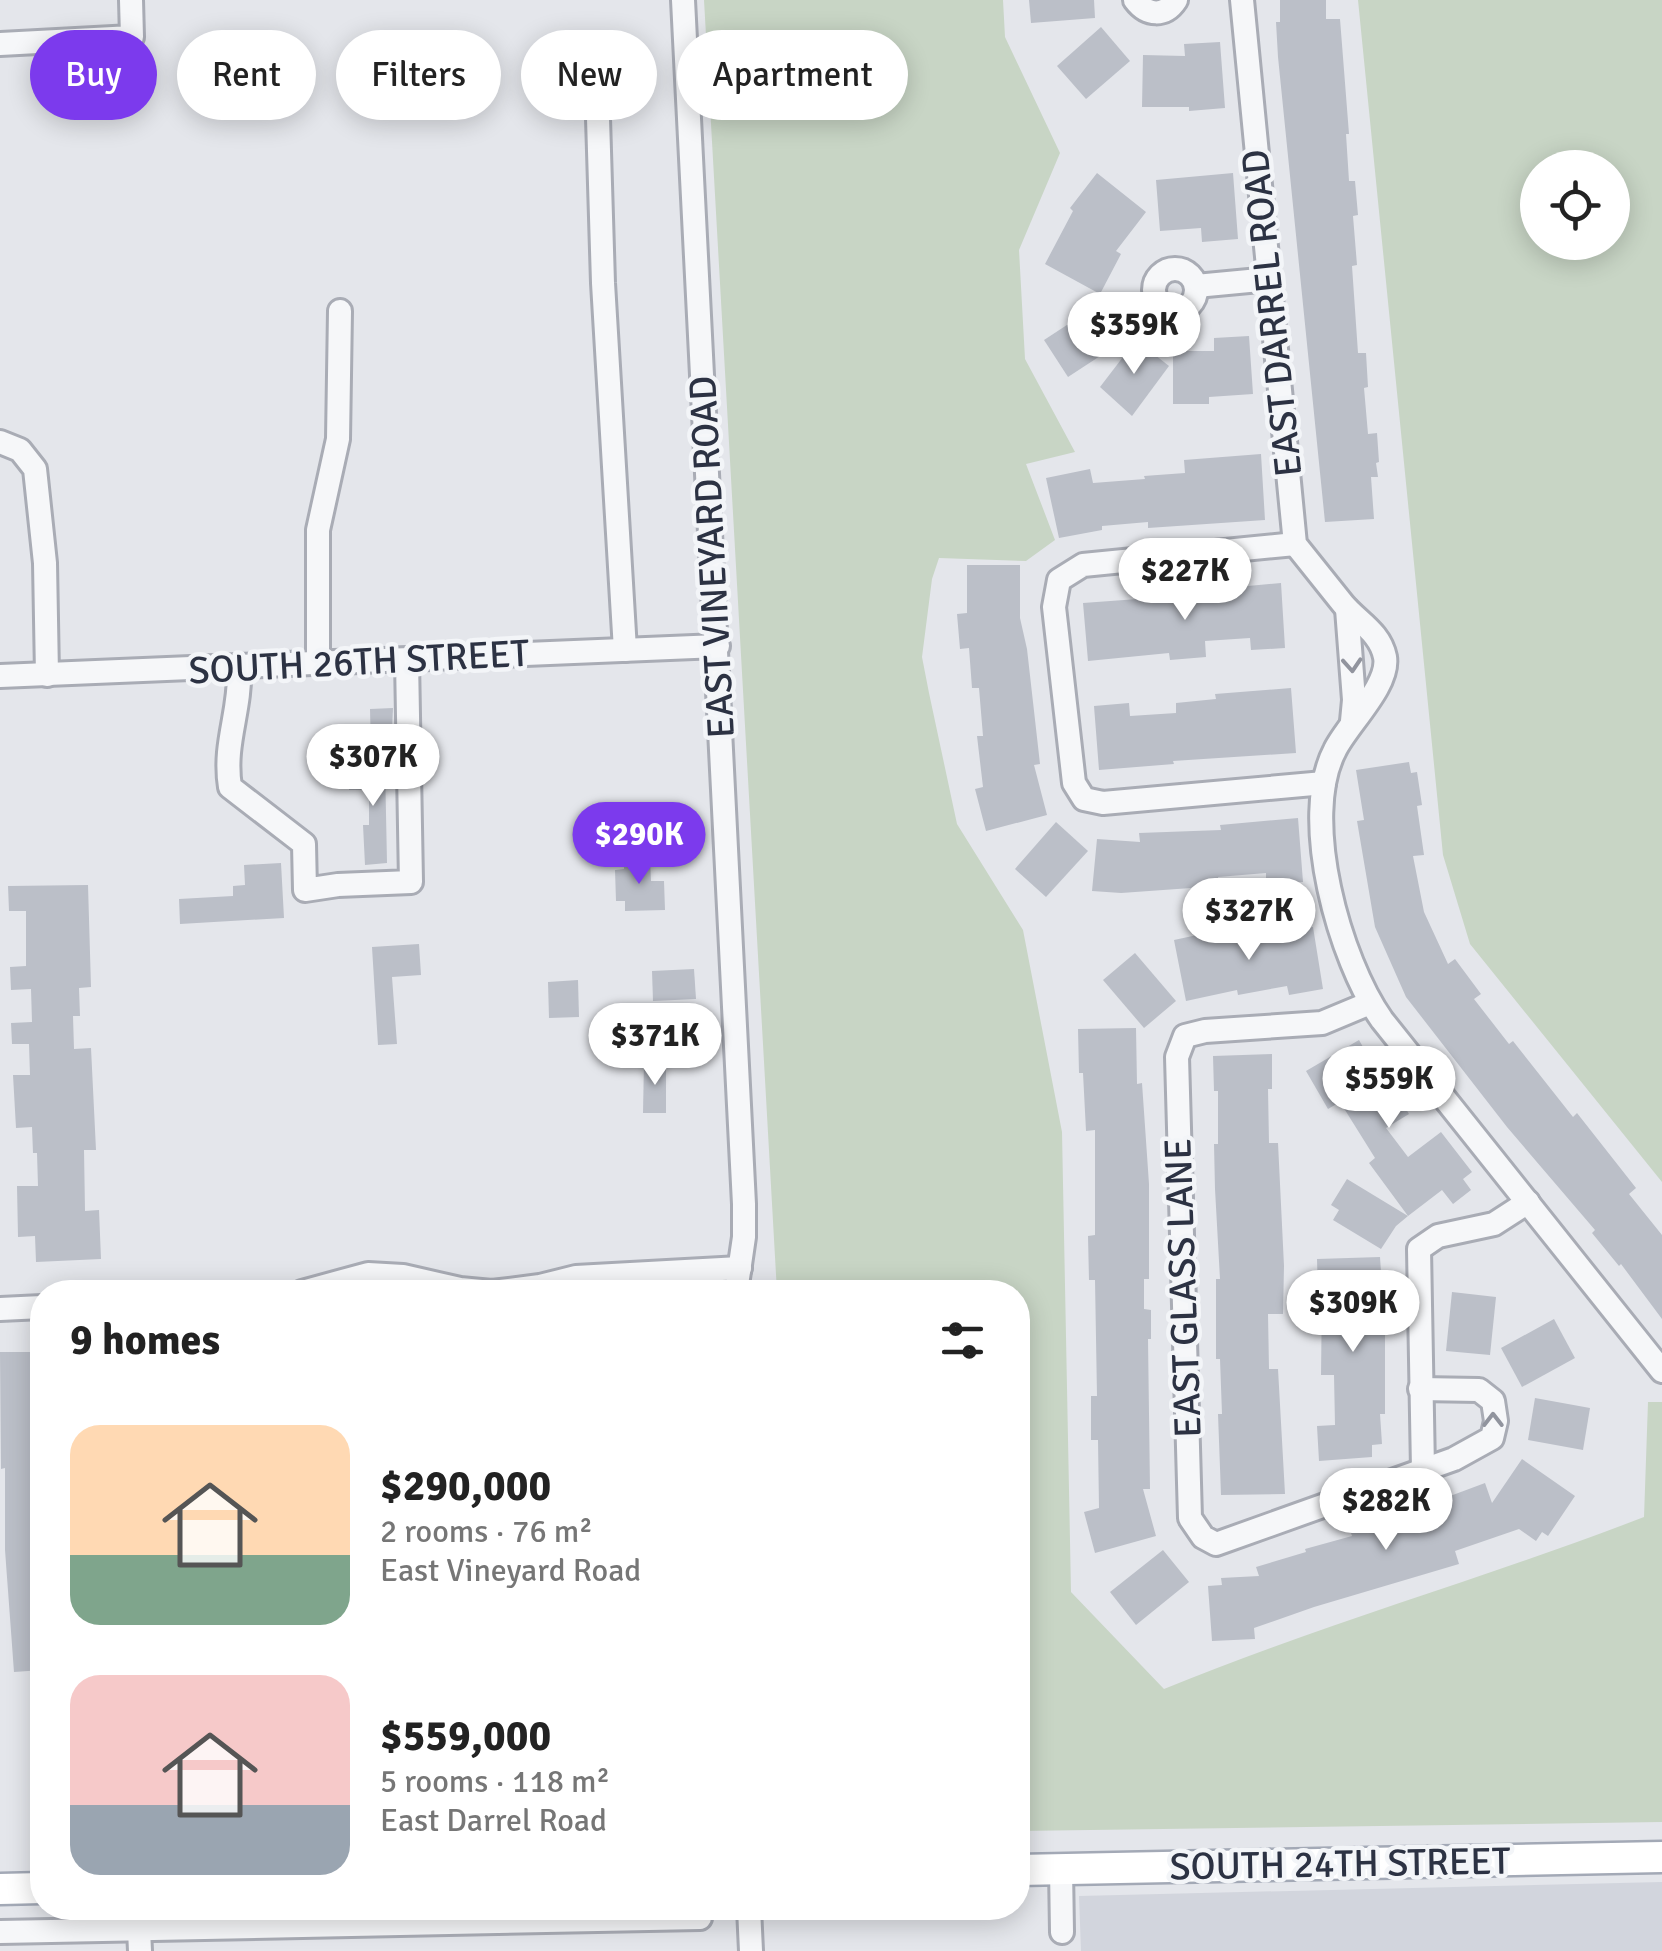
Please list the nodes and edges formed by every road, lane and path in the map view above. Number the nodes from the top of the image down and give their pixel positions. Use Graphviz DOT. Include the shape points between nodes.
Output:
graph roads {
  1 [pos="131,0"];
  2 [pos="683,0"];
  3 [pos="1136,0"];
  4 [pos="1176,0"];
  5 [pos="1242,0"];
  6 [pos="0,44"];
  7 [pos="598,120"];
  8 [pos="1270,279"];
  9 [pos="1196,286"];
  10 [pos="340,310"];
  11 [pos="0,442"];
  12 [pos="1295,544"];
  13 [pos="1347,609"];
  14 [pos="718,646"];
  15 [pos="624,650"];
  16 [pos="407,660"];
  17 [pos="318,664"];
  18 [pos="239,668"];
  19 [pos="47,675"];
  20 [pos="0,676"];
  21 [pos="1352,721"];
  22 [pos="1324,783"];
  23 [pos="1370,1002"];
  24 [pos="1528,1202"];
  25 [pos="740,1268"];
  26 [pos="346,1280"];
  27 [pos="421,1280"];
  28 [pos="641,1280"];
  29 [pos="738,1280"];
  30 [pos="30,1308"];
  31 [pos="0,1309"];
  32 [pos="1662,1370"];
  33 [pos="1420,1389"];
  34 [pos="1424,1470"];
  35 [pos="1662,1857"];
  36 [pos="1060,1869"];
  37 [pos="1030,1870"];
  38 [pos="30,1888"];
  39 [pos="0,1889"];
  40 [pos="394,1920"];
  41 [pos="750,1920"];
  42 [pos="139,1929"];
  43 [pos="0,1932"];
  44 [pos="1062,1932"];
  45 [pos="751,1951"];
  1 -- 6 [label="street" via="132,36"];
  2 -- 14 [label="street, EAST VINEYARD ROAD"];
  3 -- 4 [label="street" via="1156,13"];
  5 -- 8 [label="street, EAST DARREL ROAD"];
  7 -- 15 [label="street"];
  8 -- 9 [label="street"];
  8 -- 12 [label="street, EAST DARREL ROAD"];
  10 -- 17 [label="street" via="338,439 318,530"];
  11 -- 19 [label="street" via="20,450 35,469"];
  12 -- 13 [label="street"];
  12 -- 22 [label="street" via="1083,565 1059,580 1054,606 1074,784 1084,799 1102,803"];
  13 -- 21 [label="street, one-way"];
  13 -- 21 [label="street" via="1374,633 1386,660"];
  14 -- 15 [label="street, SOUTH 26TH STREET"];
  14 -- 25 [label="street, EAST VINEYARD ROAD" via="744,1204"];
  15 -- 16 [label="street, SOUTH 26TH STREET"];
  16 -- 17 [label="street, SOUTH 26TH STREET"];
  16 -- 18 [label="street" via="411,882 305,890 304,844 230,787 226,759"];
  17 -- 18 [label="street, SOUTH 26TH STREET"];
  18 -- 19 [label="street, SOUTH 26TH STREET"];
  19 -- 20 [label="street, SOUTH 26TH STREET"];
  21 -- 22 [label="street"];
  22 -- 23 [label="street" via="1329,891"];
  23 -- 24 [label="street"];
  23 -- 34 [label="street, EAST GLASS LANE" via="1322,1022 1185,1036 1176,1057 1190,1518 1202,1538 1216,1544"];
  24 -- 32 [label="street"];
  24 -- 33 [label="street" via="1494,1224 1438,1236 1420,1250"];
  25 -- 28 [label="street"];
  25 -- 29 [label="street, EAST VINEYARD ROAD"];
  26 -- 27 [label="street" via="368,1274"];
  30 -- 31 [label="street"];
  33 -- 34 [label="street"];
  34 -- 33 [label="street, one-way" via="1480,1447 1492,1438 1496,1421 1493,1401 1479,1390"];
  35 -- 36 [label="main road, SOUTH 24TH STREET"];
  36 -- 37 [label="main road, SOUTH 24TH STREET"];
  36 -- 44 [label="street"];
  38 -- 39 [label="main road"];
  40 -- 42 [label="street"];
  41 -- 45 [label="street"];
  42 -- 43 [label="street"];
}
